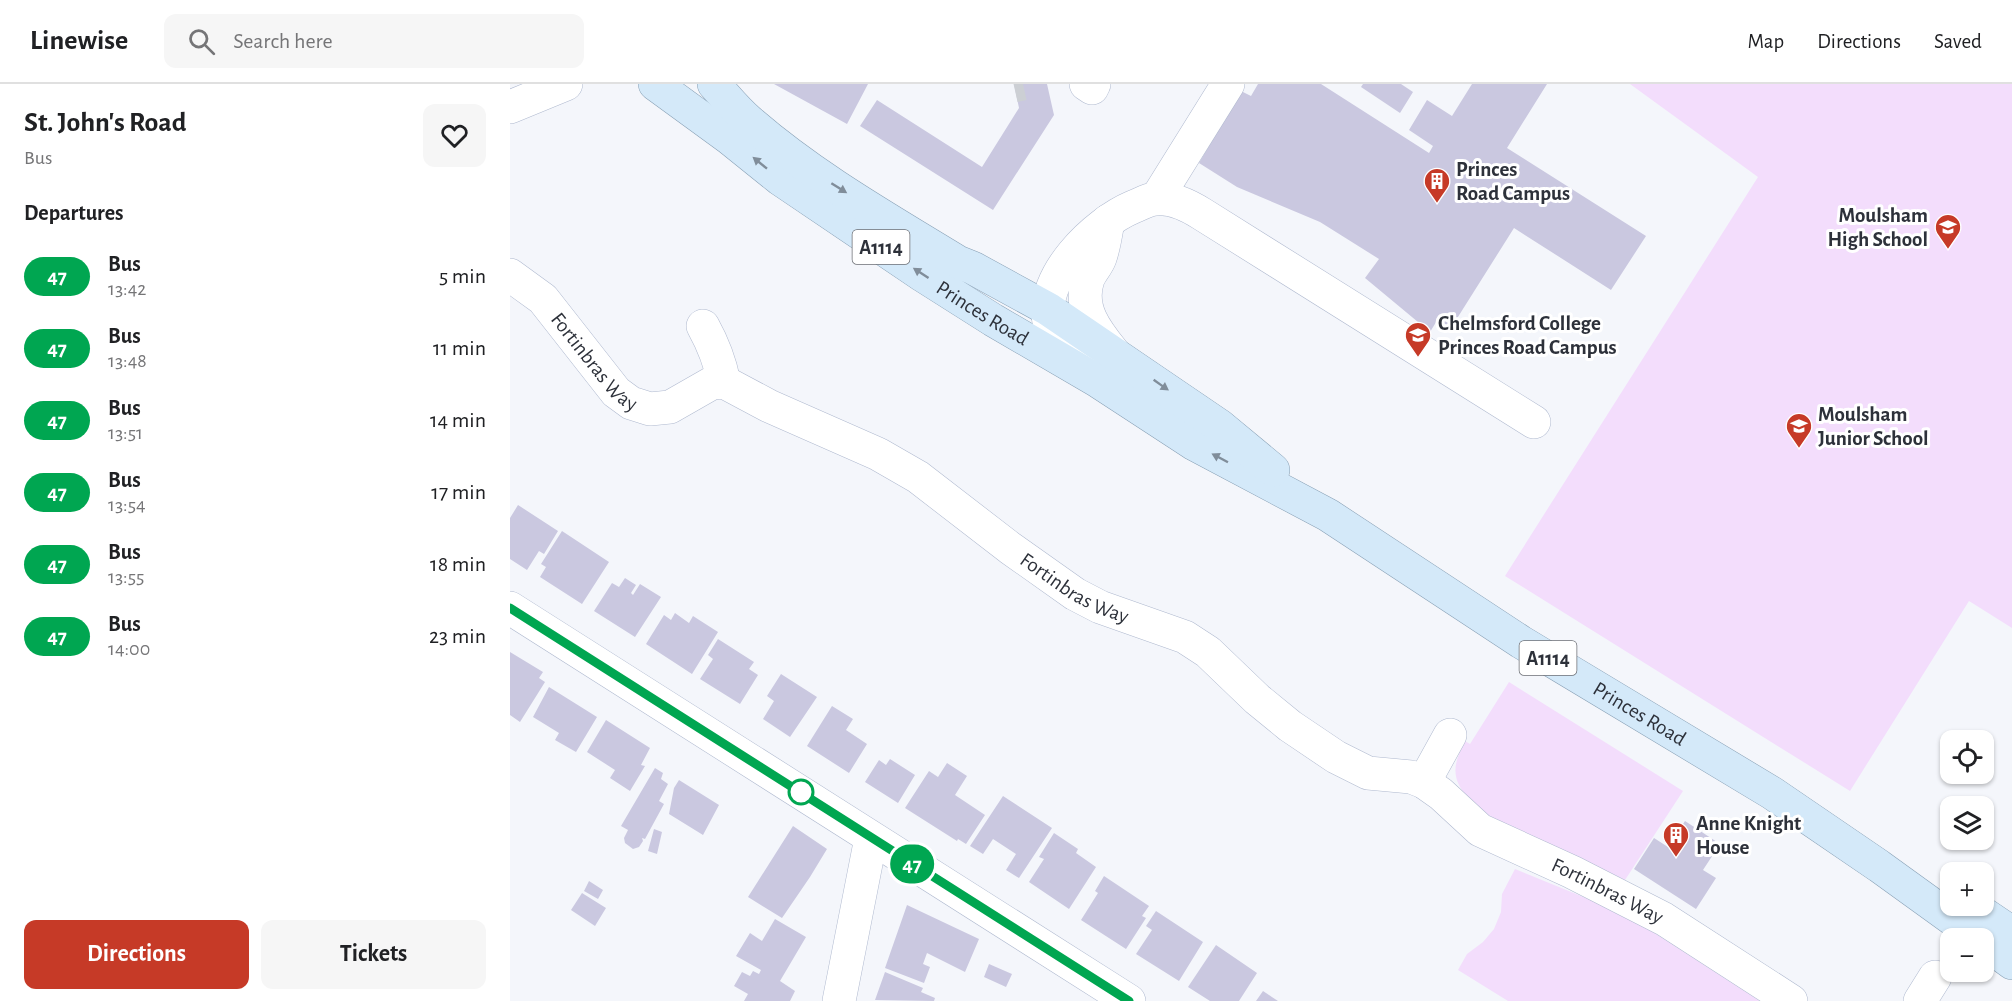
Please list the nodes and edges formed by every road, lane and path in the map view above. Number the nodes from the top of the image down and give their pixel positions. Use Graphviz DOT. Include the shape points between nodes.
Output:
graph roads {
  1 [pos="566,84"];
  2 [pos="655,84"];
  3 [pos="714,84"];
  4 [pos="1228,84"];
  5 [pos="510,107"];
  6 [pos="1157,198"];
  7 [pos="973,268"];
  8 [pos="510,275"];
  9 [pos="1075,275"];
  10 [pos="1048,309"];
  11 [pos="993,320"];
  12 [pos="703,326"];
  13 [pos="1113,352"];
  14 [pos="1096,380"];
  15 [pos="724,382"];
  16 [pos="1534,422"];
  17 [pos="1328,515"];
  18 [pos="510,608"];
  19 [pos="1450,735"];
  20 [pos="1424,782"];
  21 [pos="1772,792"];
  22 [pos="871,838"];
  23 [pos="1940,884"];
  24 [pos="1987,916"];
  25 [pos="1964,928"];
  26 [pos="2012,933"];
  27 [pos="1994,950"];
  28 [pos="2012,963"];
  29 [pos="839,1001"];
  30 [pos="1129,1001"];
  31 [pos="1791,1001"];
  1 -- 5 [label="street"];
  11 -- 2 [label="main road, Princes Road / A1114, one-way" via="780,179"];
  3 -- 7 [label="main road, Princes Road / A1114, one-way" via="747,119 794,158"];
  4 -- 6 [label="street" via="1191,119"];
  6 -- 9 [label="street" via="1121,211 1078,246"];
  6 -- 16 [label="street" via="1195,209"];
  7 -- 9 [label="street" via="1027,280"];
  7 -- 10 [label="main road, Princes Road / A1114"];
  8 -- 15 [label="street, Fortinbras Way" via="543,299 610,384 632,404 650,409 670,407 712,383"];
  9 -- 10 [label="street" via="1065,299"];
  9 -- 13 [label="street" via="1086,293 1087,311 1095,330"];
  10 -- 11 [label="street" via="1030,318"];
  10 -- 13 [label="main road, Princes Road / A1114"];
  10 -- 14 [label="street" via="1050,325 1059,340"];
  11 -- 14 [label="main road, Princes Road / A1114"];
  12 -- 15 [label="street"];
  13 -- 17 [label="main road, Princes Road / A1114, one-way" via="1220,426"];
  17 -- 14 [label="main road, Princes Road / A1114, one-way" via="1194,444"];
  15 -- 20 [label="street, Fortinbras Way" via="778,411 878,454 918,477 1075,594 1185,637 1208,652 1290,726 1354,768"];
  17 -- 21 [label="main road, Princes Road / A1114" via="1521,642"];
  18 -- 22 [label="street"];
  19 -- 20 [label="street"];
  20 -- 31 [label="street, Fortinbras Way" via="1480,830 1664,919"];
  21 -- 23 [label="main road, Princes Road / A1114" via="1881,845"];
  21 -- 25 [label="main road, Princes Road / A1114"];
  22 -- 29 [label="street"];
  22 -- 30 [label="street"];
  24 -- 26 [label="main road"];
  27 -- 28 [label="main road, Princes Road / A1114"];
}
